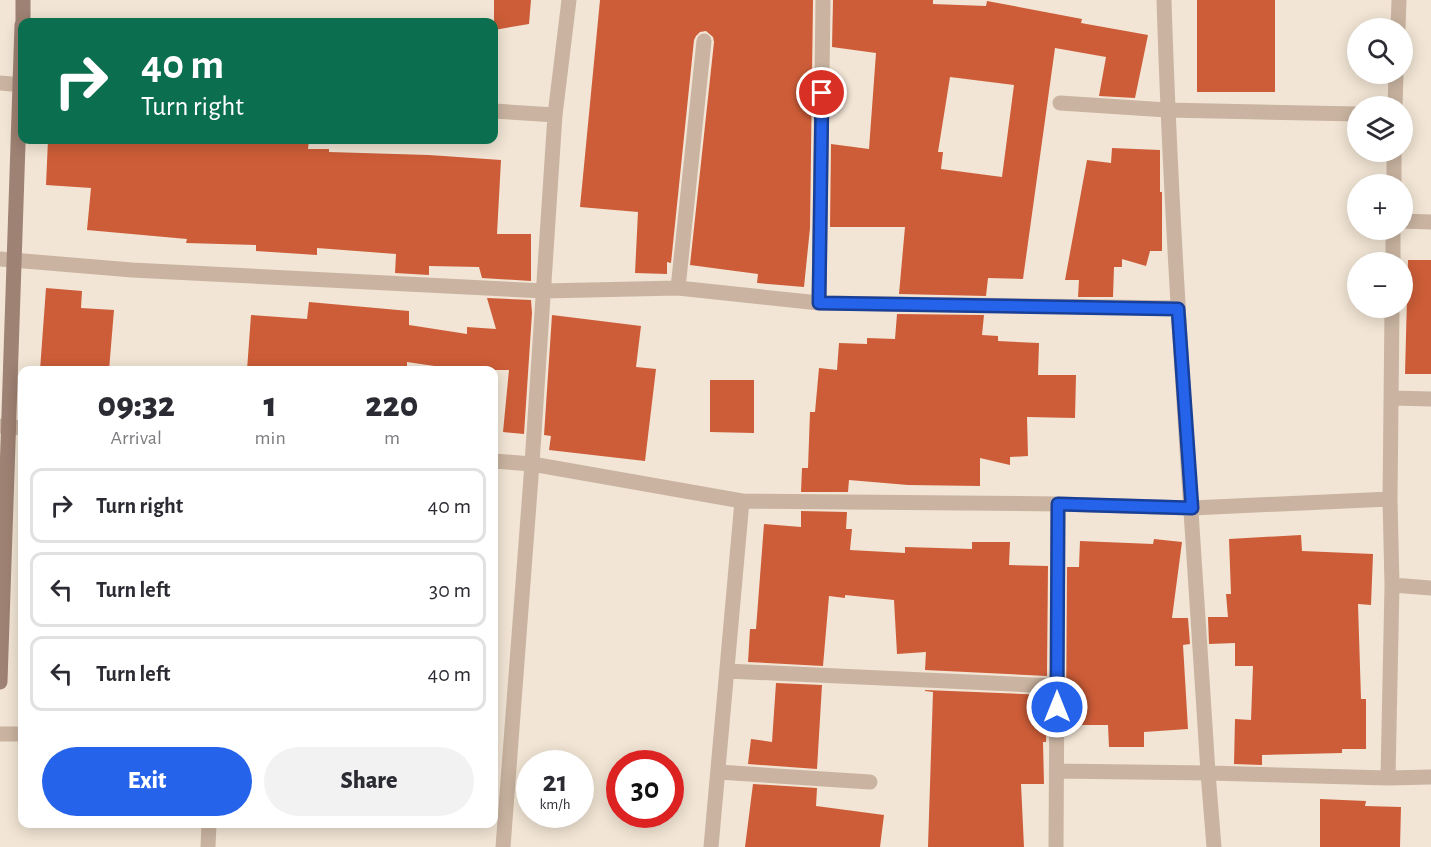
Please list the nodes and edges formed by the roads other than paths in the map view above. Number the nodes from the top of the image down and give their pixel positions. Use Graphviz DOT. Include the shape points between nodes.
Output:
graph roads {
  1 [pos="23,0"];
  2 [pos="569,0"];
  3 [pos="823,0"];
  4 [pos="1164,0"];
  5 [pos="1399,0"];
  6 [pos="23,18"];
  7 [pos="1398,18"];
  8 [pos="704,41"];
  9 [pos="0,83"];
  10 [pos="18,85"];
  11 [pos="1060,104"];
  12 [pos="1167,110"];
  13 [pos="498,111"];
  14 [pos="1347,114"];
  15 [pos="555,115"];
  16 [pos="18,122"];
  17 [pos="1413,221"];
  18 [pos="1431,222"];
  19 [pos="7,260"];
  20 [pos="678,288"];
  21 [pos="544,291"];
  22 [pos="819,303"];
  23 [pos="1178,309"];
  24 [pos="1392,318"];
  25 [pos="1392,398"];
  26 [pos="1431,399"];
  27 [pos="10,427"];
  28 [pos="498,462"];
  29 [pos="532,465"];
  30 [pos="1390,499"];
  31 [pos="742,501"];
  32 [pos="1058,504"];
  33 [pos="1192,508"];
  34 [pos="1392,585"];
  35 [pos="1431,588"];
  36 [pos="727,671"];
  37 [pos="0,682"];
  38 [pos="1057,686"];
  39 [pos="0,734"];
  40 [pos="18,734"];
  41 [pos="1057,771"];
  42 [pos="718,772"];
  43 [pos="1208,773"];
  44 [pos="1431,777"];
  45 [pos="1388,778"];
  46 [pos="870,782"];
  47 [pos="209,828"];
  48 [pos="208,847"];
  49 [pos="503,847"];
  50 [pos="711,847"];
  51 [pos="1056,847"];
  52 [pos="1214,847"];
  1 -- 6 [label="street"];
  2 -- 15 [label="street"];
  3 -- 22 [label="street"];
  4 -- 12 [label="street"];
  5 -- 7 [label="street"];
  8 -- 20 [label="street"];
  9 -- 10 [label="street"];
  11 -- 12 [label="street"];
  12 -- 14 [label="street"];
  12 -- 23 [label="street"];
  13 -- 15 [label="street"];
  15 -- 21 [label="street"];
  16 -- 19 [label="street"];
  17 -- 18 [label="street"];
  19 -- 21 [label="street"];
  19 -- 27 [label="street"];
  20 -- 21 [label="street"];
  20 -- 22 [label="street"];
  21 -- 29 [label="street"];
  22 -- 23 [label="street"];
  23 -- 33 [label="street"];
  24 -- 25 [label="street"];
  25 -- 26 [label="street"];
  25 -- 30 [label="street"];
  27 -- 37 [label="street"];
  28 -- 29 [label="street"];
  29 -- 31 [label="street"];
  29 -- 49 [label="street"];
  30 -- 33 [label="street"];
  30 -- 34 [label="street"];
  31 -- 32 [label="street"];
  31 -- 36 [label="street"];
  32 -- 33 [label="street"];
  32 -- 38 [label="street"];
  33 -- 43 [label="street"];
  34 -- 35 [label="street"];
  34 -- 45 [label="street"];
  36 -- 38 [label="street"];
  36 -- 42 [label="street"];
  38 -- 41 [label="street"];
  39 -- 40 [label="street"];
  41 -- 43 [label="street"];
  41 -- 51 [label="street"];
  42 -- 46 [label="street"];
  42 -- 50 [label="street"];
  43 -- 45 [label="street"];
  43 -- 52 [label="street"];
  44 -- 45 [label="street"];
  47 -- 48 [label="street"];
}
